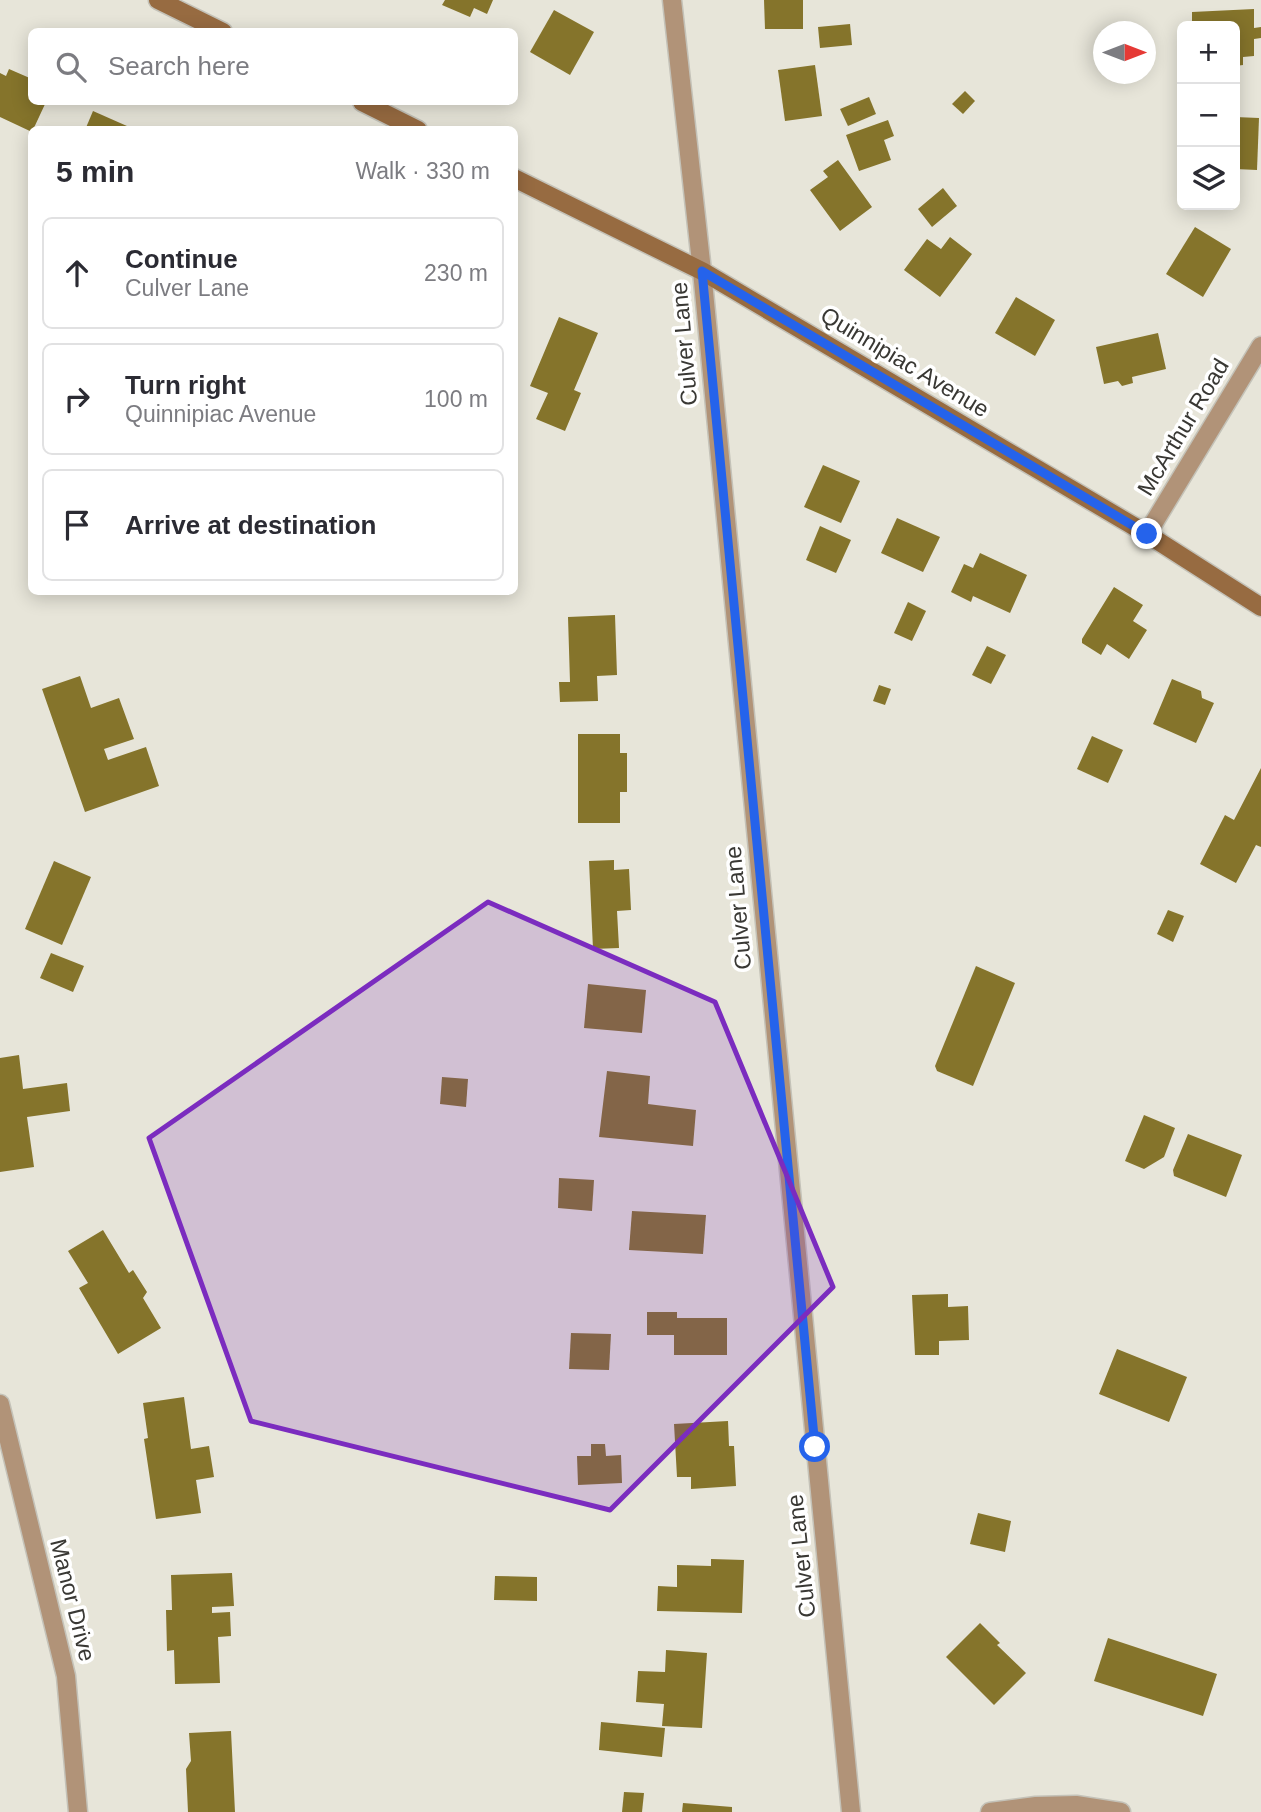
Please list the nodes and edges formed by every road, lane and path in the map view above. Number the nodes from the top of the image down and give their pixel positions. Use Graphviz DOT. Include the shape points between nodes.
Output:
graph roads {
  1 [pos="159,0"];
  2 [pos="672,0"];
  3 [pos="214,28"];
  4 [pos="368,105"];
  5 [pos="410,126"];
  6 [pos="518,180"];
  7 [pos="702,271"];
  8 [pos="1261,346"];
  9 [pos="1147,534"];
  10 [pos="1261,607"];
  11 [pos="0,1404"];
  12 [pos="78,1812"];
  13 [pos="851,1812"];
  14 [pos="990,1812"];
  15 [pos="1121,1812"];
  1 -- 3 [label="main road"];
  2 -- 7 [label="street, Culver Lane"];
  4 -- 5 [label="main road"];
  6 -- 7 [label="main road, Quinnipiac Avenue"];
  7 -- 9 [label="main road, Quinnipiac Avenue"];
  7 -- 13 [label="street, Culver Lane"];
  8 -- 9 [label="street, McArthur Road"];
  9 -- 10 [label="main road, Quinnipiac Avenue"];
  11 -- 12 [label="street, Manor Drive" via="66,1676"];
  14 -- 15 [label="street" via="1076,1805"];
}
